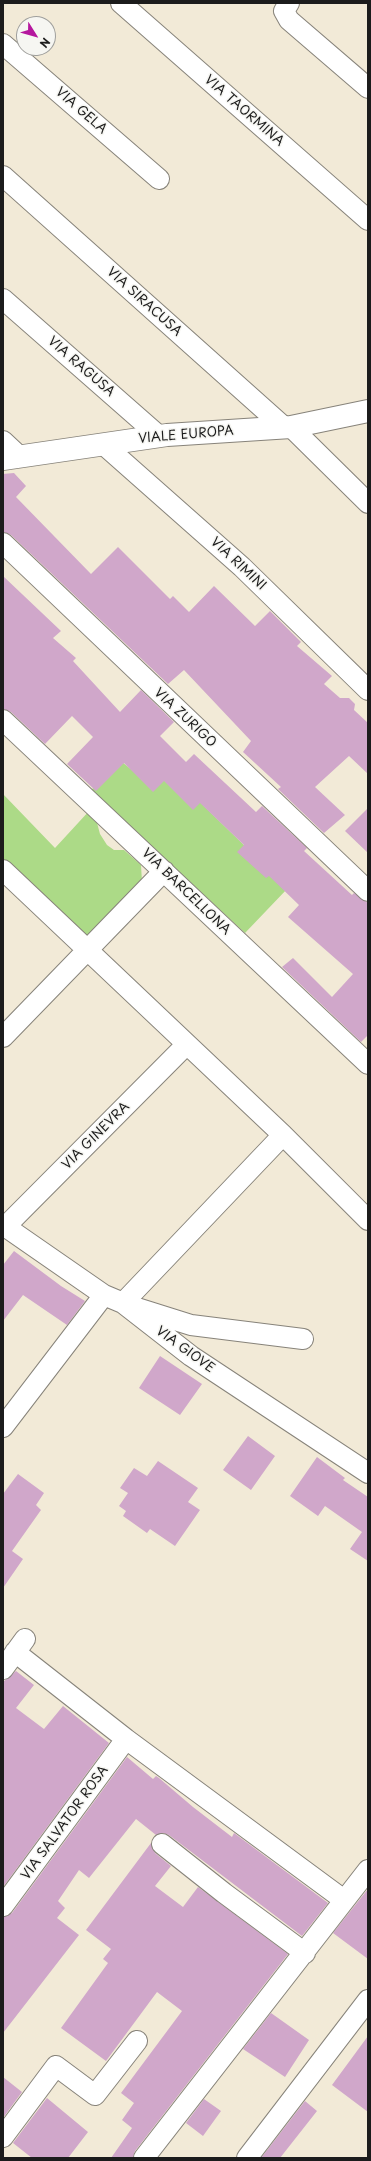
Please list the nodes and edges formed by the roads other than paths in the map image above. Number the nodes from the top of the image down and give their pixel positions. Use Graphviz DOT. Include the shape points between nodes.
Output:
graph roads {
  1 [pos="121,3"];
  2 [pos="289,3"];
  3 [pos="3,44"];
  4 [pos="368,88"];
  5 [pos="3,176"];
  6 [pos="159,179"];
  7 [pos="368,220"];
  8 [pos="3,298"];
  9 [pos="368,411"];
  10 [pos="288,427"];
  11 [pos="159,436"];
  12 [pos="3,441"];
  13 [pos="103,444"];
  14 [pos="11,458"];
  15 [pos="368,503"];
  16 [pos="3,543"];
  17 [pos="368,690"];
  18 [pos="3,720"];
  19 [pos="3,870"];
  20 [pos="164,871"];
  21 [pos="368,891"];
  22 [pos="86,950"];
  23 [pos="3,1037"];
  24 [pos="186,1045"];
  25 [pos="368,1064"];
  26 [pos="283,1135"];
  27 [pos="368,1220"];
  28 [pos="4,1226"];
  29 [pos="104,1295"];
  30 [pos="123,1303"];
  31 [pos="303,1339"];
  32 [pos="3,1427"];
  33 [pos="368,1473"];
  34 [pos="3,1669"];
  35 [pos="126,1739"];
  36 [pos="162,1844"];
  37 [pos="368,1870"];
  38 [pos="344,1900"];
  39 [pos="3,1906"];
  40 [pos="304,1953"];
  41 [pos="368,2000"];
  42 [pos="137,2041"];
  43 [pos="3,2137"];
  44 [pos="144,2158"];
  45 [pos="247,2158"];
  1 -- 7 [label="street, VIA TAORMINA"];
  2 -- 4 [label="street" via="284,11 289,20"];
  3 -- 6 [label="street, VIA GELA"];
  5 -- 10 [label="street, VIA SIRACUSA"];
  8 -- 11 [label="street, VIA RAGUSA"];
  9 -- 10 [label="street, VIALE EUROPA"];
  10 -- 11 [label="street, VIALE EUROPA"];
  10 -- 15 [label="street, VIA SIRACUSA"];
  11 -- 13 [label="street, VIALE EUROPA"];
  12 -- 14 [label="street"];
  13 -- 14 [label="street, VIALE EUROPA"];
  13 -- 17 [label="street, VIA RIMINI" via="242,567"];
  16 -- 21 [label="street, VIA ZURIGO"];
  18 -- 20 [label="street, VIA BARCELLONA"];
  19 -- 22 [label="street"];
  20 -- 22 [label="street"];
  20 -- 25 [label="street, VIA BARCELLONA"];
  22 -- 23 [label="street"];
  22 -- 24 [label="street"];
  24 -- 26 [label="street"];
  24 -- 28 [label="street, VIA GINEVRA"];
  26 -- 27 [label="street"];
  26 -- 30 [label="street"];
  28 -- 29 [label="street, VIA GIOVE"];
  29 -- 30 [label="street, VIA GIOVE"];
  29 -- 32 [label="street"];
  30 -- 31 [label="street" via="190,1325"];
  30 -- 33 [label="street, VIA GIOVE" via="191,1356"];
  34 -- 35 [label="street" via="20,1646"];
  35 -- 38 [label="street"];
  35 -- 39 [label="street, VIA SALVATOR ROSA"];
  36 -- 40 [label="street"];
  37 -- 38 [label="street"];
  38 -- 40 [label="street"];
  40 -- 44 [label="street"];
  41 -- 45 [label="street"];
  42 -- 43 [label="street" via="95,2095 56,2066"];
}
